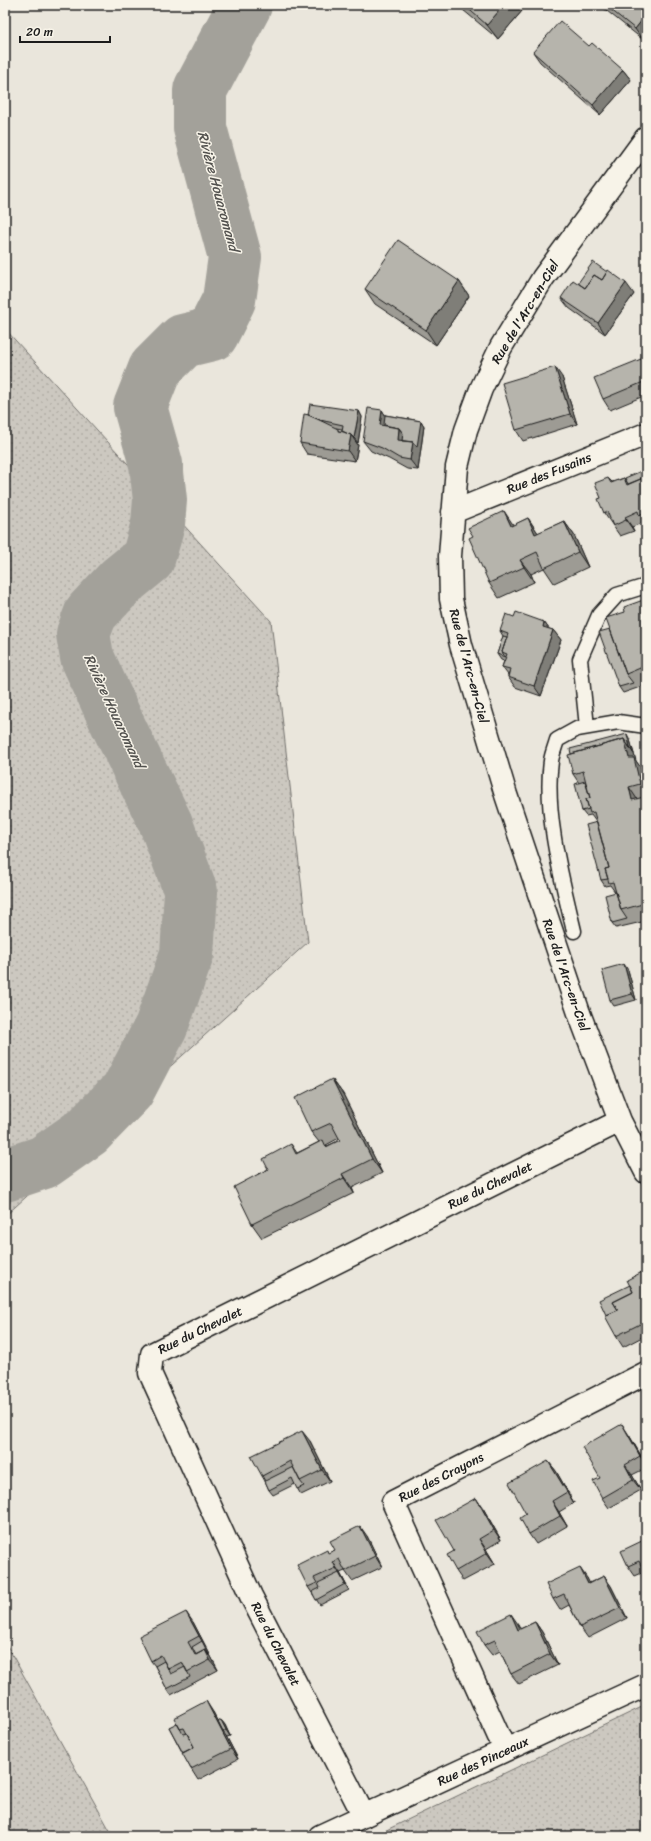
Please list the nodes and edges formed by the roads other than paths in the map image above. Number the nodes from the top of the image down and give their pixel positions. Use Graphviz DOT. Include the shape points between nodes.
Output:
graph roads {
  1 [pos="646,138"];
  2 [pos="646,434"];
  3 [pos="453,512"];
  4 [pos="646,586"];
  5 [pos="646,726"];
  6 [pos="587,727"];
  7 [pos="574,931"];
  8 [pos="620,1121"];
  9 [pos="646,1172"];
  10 [pos="646,1373"];
  11 [pos="646,1685"];
  12 [pos="505,1750"];
  13 [pos="364,1816"];
  14 [pos="320,1836"];
  1 -- 3 [label="street, Rue de l'Arc-en-Ciel" via="543,278 501,347 481,389 466,430 457,467"];
  2 -- 3 [label="street, Rue des Fusains"];
  3 -- 8 [label="street, Rue de l'Arc-en-Ciel" via="451,599 461,644 508,802 579,1013"];
  4 -- 6 [label="lane" via="617,595 599,614 580,659"];
  5 -- 6 [label="lane" via="618,722"];
  6 -- 7 [label="lane" via="557,740 551,760 550,801 562,879"];
  8 -- 9 [label="street, Rue de l'Arc-en-Ciel"];
  8 -- 13 [label="street, Rue du Chevalet" via="152,1354 150,1373 251,1596"];
  10 -- 12 [label="street, Rue des Crayons" via="393,1502"];
  11 -- 12 [label="street, Rue des Pinceaux"];
  12 -- 13 [label="street, Rue des Pinceaux"];
  13 -- 14 [label="street, Rue des Pinceaux"];
}
